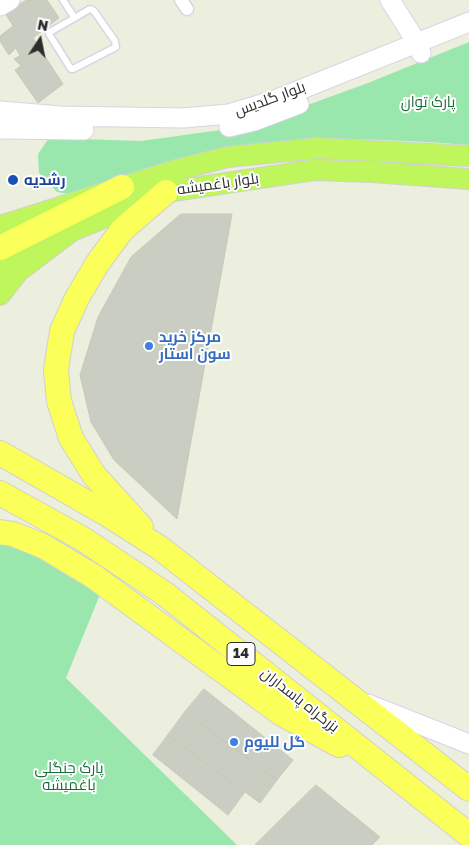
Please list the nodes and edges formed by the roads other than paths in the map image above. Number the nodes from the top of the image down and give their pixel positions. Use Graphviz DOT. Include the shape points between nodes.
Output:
graph roads {
  1 [pos="10,0"];
  2 [pos="63,0"];
  3 [pos="390,0"];
  4 [pos="0,6"];
  5 [pos="74,17"];
  6 [pos="469,22"];
  7 [pos="469,36"];
  8 [pos="419,49"];
  9 [pos="0,111"];
  10 [pos="0,129"];
  11 [pos="469,156"];
  12 [pos="469,179"];
  13 [pos="122,187"];
  14 [pos="166,192"];
  15 [pos="0,226"];
  16 [pos="72,231"];
  17 [pos="0,248"];
  18 [pos="0,267"];
  19 [pos="0,295"];
  20 [pos="0,453"];
  21 [pos="0,492"];
  22 [pos="0,532"];
  23 [pos="160,548"];
  24 [pos="350,697"];
  25 [pos="469,744"];
  26 [pos="394,774"];
  27 [pos="469,789"];
  28 [pos="469,835"];
  1 -- 4 [label="main road"];
  2 -- 5 [label="lane"];
  3 -- 8 [label="main road"];
  5 -- 5 [label="lane" via="49,34 71,69 77,69 116,47 115,40 92,9"];
  6 -- 8 [label="main road, بلوار گلدیس"];
  7 -- 8 [label="main road, بلوار گلدیس"];
  8 -- 9 [label="main road, بلوار گلدیس" via="228,114 174,118 61,116"];
  8 -- 10 [label="main road, بلوار گلدیس" via="276,113 231,127 183,132"];
  11 -- 13 [label="main road, بلوار باغمیشه" via="318,148 272,151 202,163"];
  12 -- 14 [label="main road, بلوار باغمیشه" via="314,170"];
  13 -- 15 [label="main road, بلوار باغمیشه"];
  13 -- 17 [label="highway"];
  14 -- 16 [label="main road, بلوار باغمیشه"];
  14 -- 23 [label="highway" via="122,230 97,264 62,332 56,370 59,401 71,438 94,475"];
  16 -- 18 [label="main road"];
  16 -- 19 [label="main road, بلوار باغمیشه" via="20,272"];
  20 -- 23 [label="highway, 14"];
  21 -- 26 [label="highway, بزرگراه پاسداران / 14" via="83,539 165,594"];
  22 -- 26 [label="highway" via="43,546 93,576 282,714"];
  23 -- 24 [label="highway, 14"];
  24 -- 25 [label="main road"];
  24 -- 27 [label="highway, 14"];
  26 -- 28 [label="highway, بزرگراه پاسداران / 14"];
}
